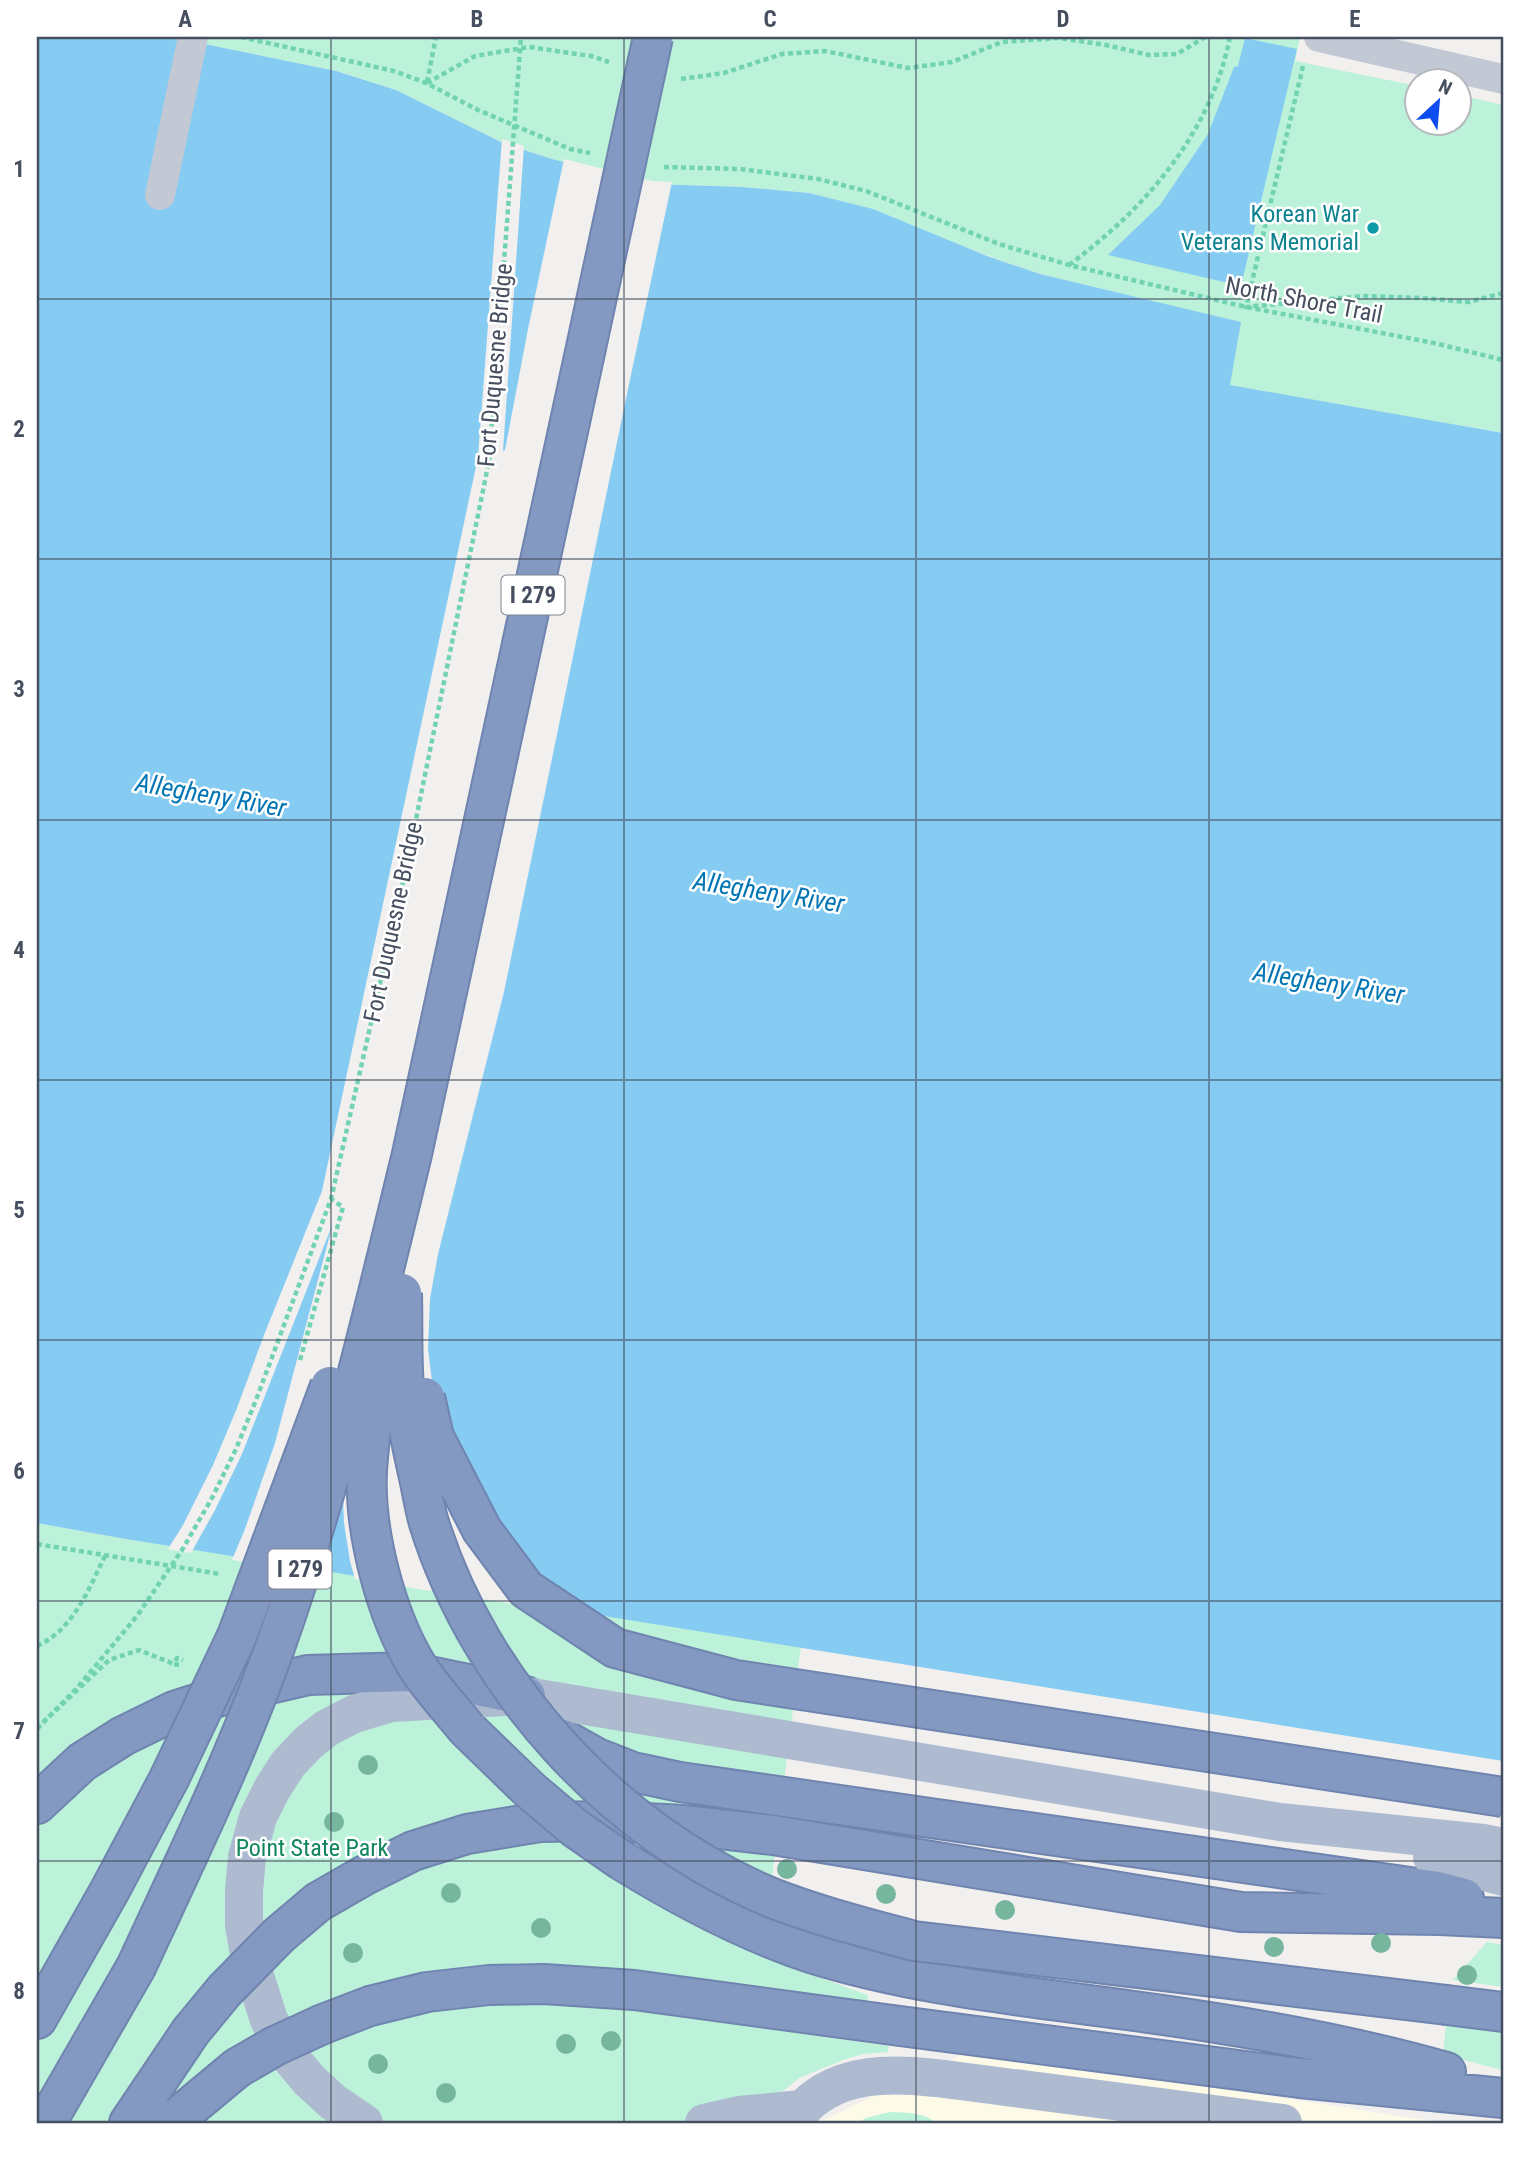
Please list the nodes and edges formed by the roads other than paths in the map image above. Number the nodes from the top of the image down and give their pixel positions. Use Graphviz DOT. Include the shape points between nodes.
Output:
graph roads {
  1 [pos="192,37"];
  2 [pos="653,37"];
  3 [pos="1319,37"];
  4 [pos="1503,79"];
  5 [pos="160,195"];
  6 [pos="412,1153"];
  7 [pos="402,1293"];
  8 [pos="378,1370"];
  9 [pos="526,1696"];
  10 [pos="1503,1797"];
  11 [pos="37,1804"];
  12 [pos="1280,1822"];
  13 [pos="1503,1847"];
  14 [pos="1503,1877"];
  15 [pos="1503,1908"];
  16 [pos="1503,1917"];
  17 [pos="1503,2012"];
  18 [pos="37,2019"];
  19 [pos="1503,2089"];
  20 [pos="1503,2098"];
  21 [pos="796,2116"];
  22 [pos="46,2123"];
  23 [pos="129,2123"];
  24 [pos="171,2123"];
  25 [pos="364,2123"];
  26 [pos="704,2123"];
  27 [pos="1283,2123"];
  1 -- 5 [label="street"];
  2 -- 6 [label="highway, I 279, bridge"];
  3 -- 4 [label="street"];
  6 -- 7 [label="highway, bridge"];
  6 -- 8 [label="highway, bridge" via="387,1278"];
  6 -- 18 [label="highway, I 279, bridge" via="237,1636 169,1779"];
  6 -- 22 [label="highway, I 279, bridge" via="331,1473 275,1647 228,1767 136,1967"];
  7 -- 10 [label="highway, bridge" via="435,1437 482,1530 526,1589 615,1648 736,1681"];
  7 -- 17 [label="highway, bridge" via="404,1398 410,1439 429,1523 463,1609 504,1677 551,1738 607,1794 657,1833 772,1898 914,1941"];
  8 -- 15 [label="highway, bridge" via="393,1467 405,1511 422,1560 460,1634 522,1706 563,1739 597,1758 680,1782 1438,1891"];
  8 -- 19 [label="highway, bridge" via="367,1472 368,1516 375,1556 400,1633 418,1667 467,1729 531,1791 621,1860 743,1926 878,1971 944,1986 1308,2039"];
  9 -- 11 [label="highway" via="410,1672 309,1675 174,1711 82,1762"];
  9 -- 12 [label="main road"];
  9 -- 25 [label="main road" via="391,1703 354,1714 327,1728 288,1764 258,1817 247,1857 244,1925 259,1992 289,2056 333,2102"];
  12 -- 13 [label="main road"];
  12 -- 14 [label="main road"];
  16 -- 23 [label="highway, bridge" via="1241,1912 773,1835 682,1825 540,1822 467,1834 413,1851 318,1902 224,1991"];
  20 -- 24 [label="highway, bridge" via="1300,2078 634,1990 488,1985 427,1992 323,2024 237,2068"];
  21 -- 26 [label="main road" via="739,2115"];
  21 -- 27 [label="main road" via="829,2088 846,2081 920,2076"];
}
